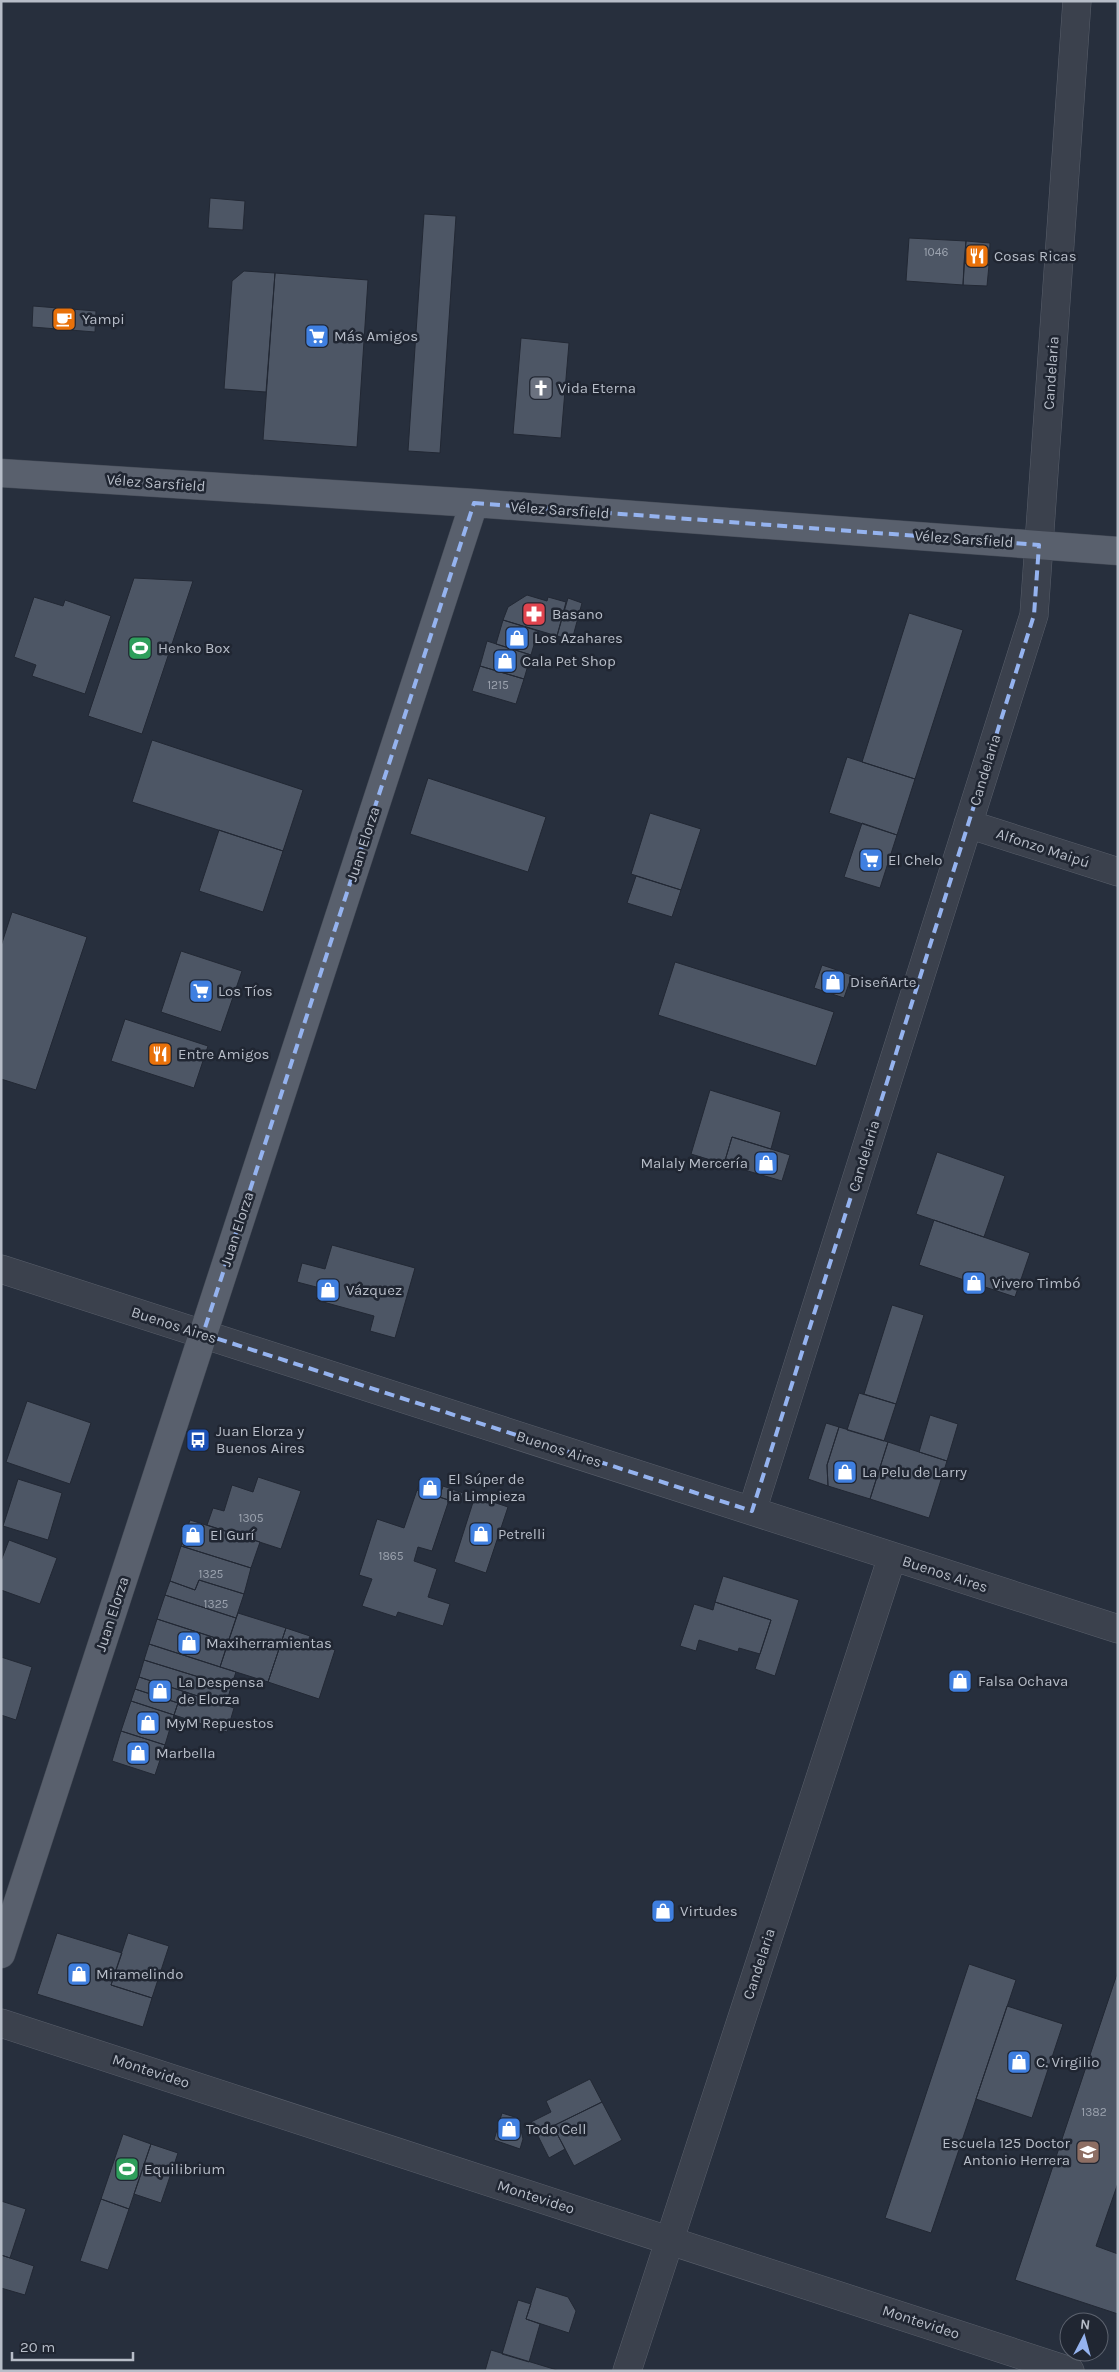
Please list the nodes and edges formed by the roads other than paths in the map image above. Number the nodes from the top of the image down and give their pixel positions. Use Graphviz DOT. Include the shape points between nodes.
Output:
graph roads {
  1 [pos="1077,1"];
  2 [pos="1,473"];
  3 [pos="474,503"];
  4 [pos="1039,545"];
  5 [pos="1118,551"];
  6 [pos="968,824"];
  7 [pos="1118,872"];
  8 [pos="1,1269"];
  9 [pos="203,1334"];
  10 [pos="752,1511"];
  11 [pos="892,1557"];
  12 [pos="1118,1630"];
  13 [pos="1,1954"];
  14 [pos="1,2023"];
  15 [pos="669,2240"];
  16 [pos="626,2371"];
  17 [pos="1070,2371"];
  1 -- 4 [label="street, Candelaria"];
  2 -- 3 [label="main road, Vélez Sarsfield"];
  3 -- 4 [label="main road, Vélez Sarsfield"];
  3 -- 9 [label="main road, Juan Elorza"];
  4 -- 5 [label="main road, Vélez Sarsfield"];
  4 -- 6 [label="street, Candelaria" via="1034,615"];
  6 -- 7 [label="street, Alfonzo Maipú"];
  6 -- 10 [label="street, Candelaria"];
  8 -- 9 [label="street, Buenos Aires"];
  9 -- 10 [label="street, Buenos Aires"];
  9 -- 13 [label="main road, Juan Elorza"];
  10 -- 11 [label="street, Buenos Aires"];
  11 -- 12 [label="street, Buenos Aires"];
  11 -- 15 [label="street, Candelaria"];
  14 -- 15 [label="street, Montevideo"];
  15 -- 16 [label="street, Candelaria"];
  15 -- 17 [label="street, Montevideo"];
}
